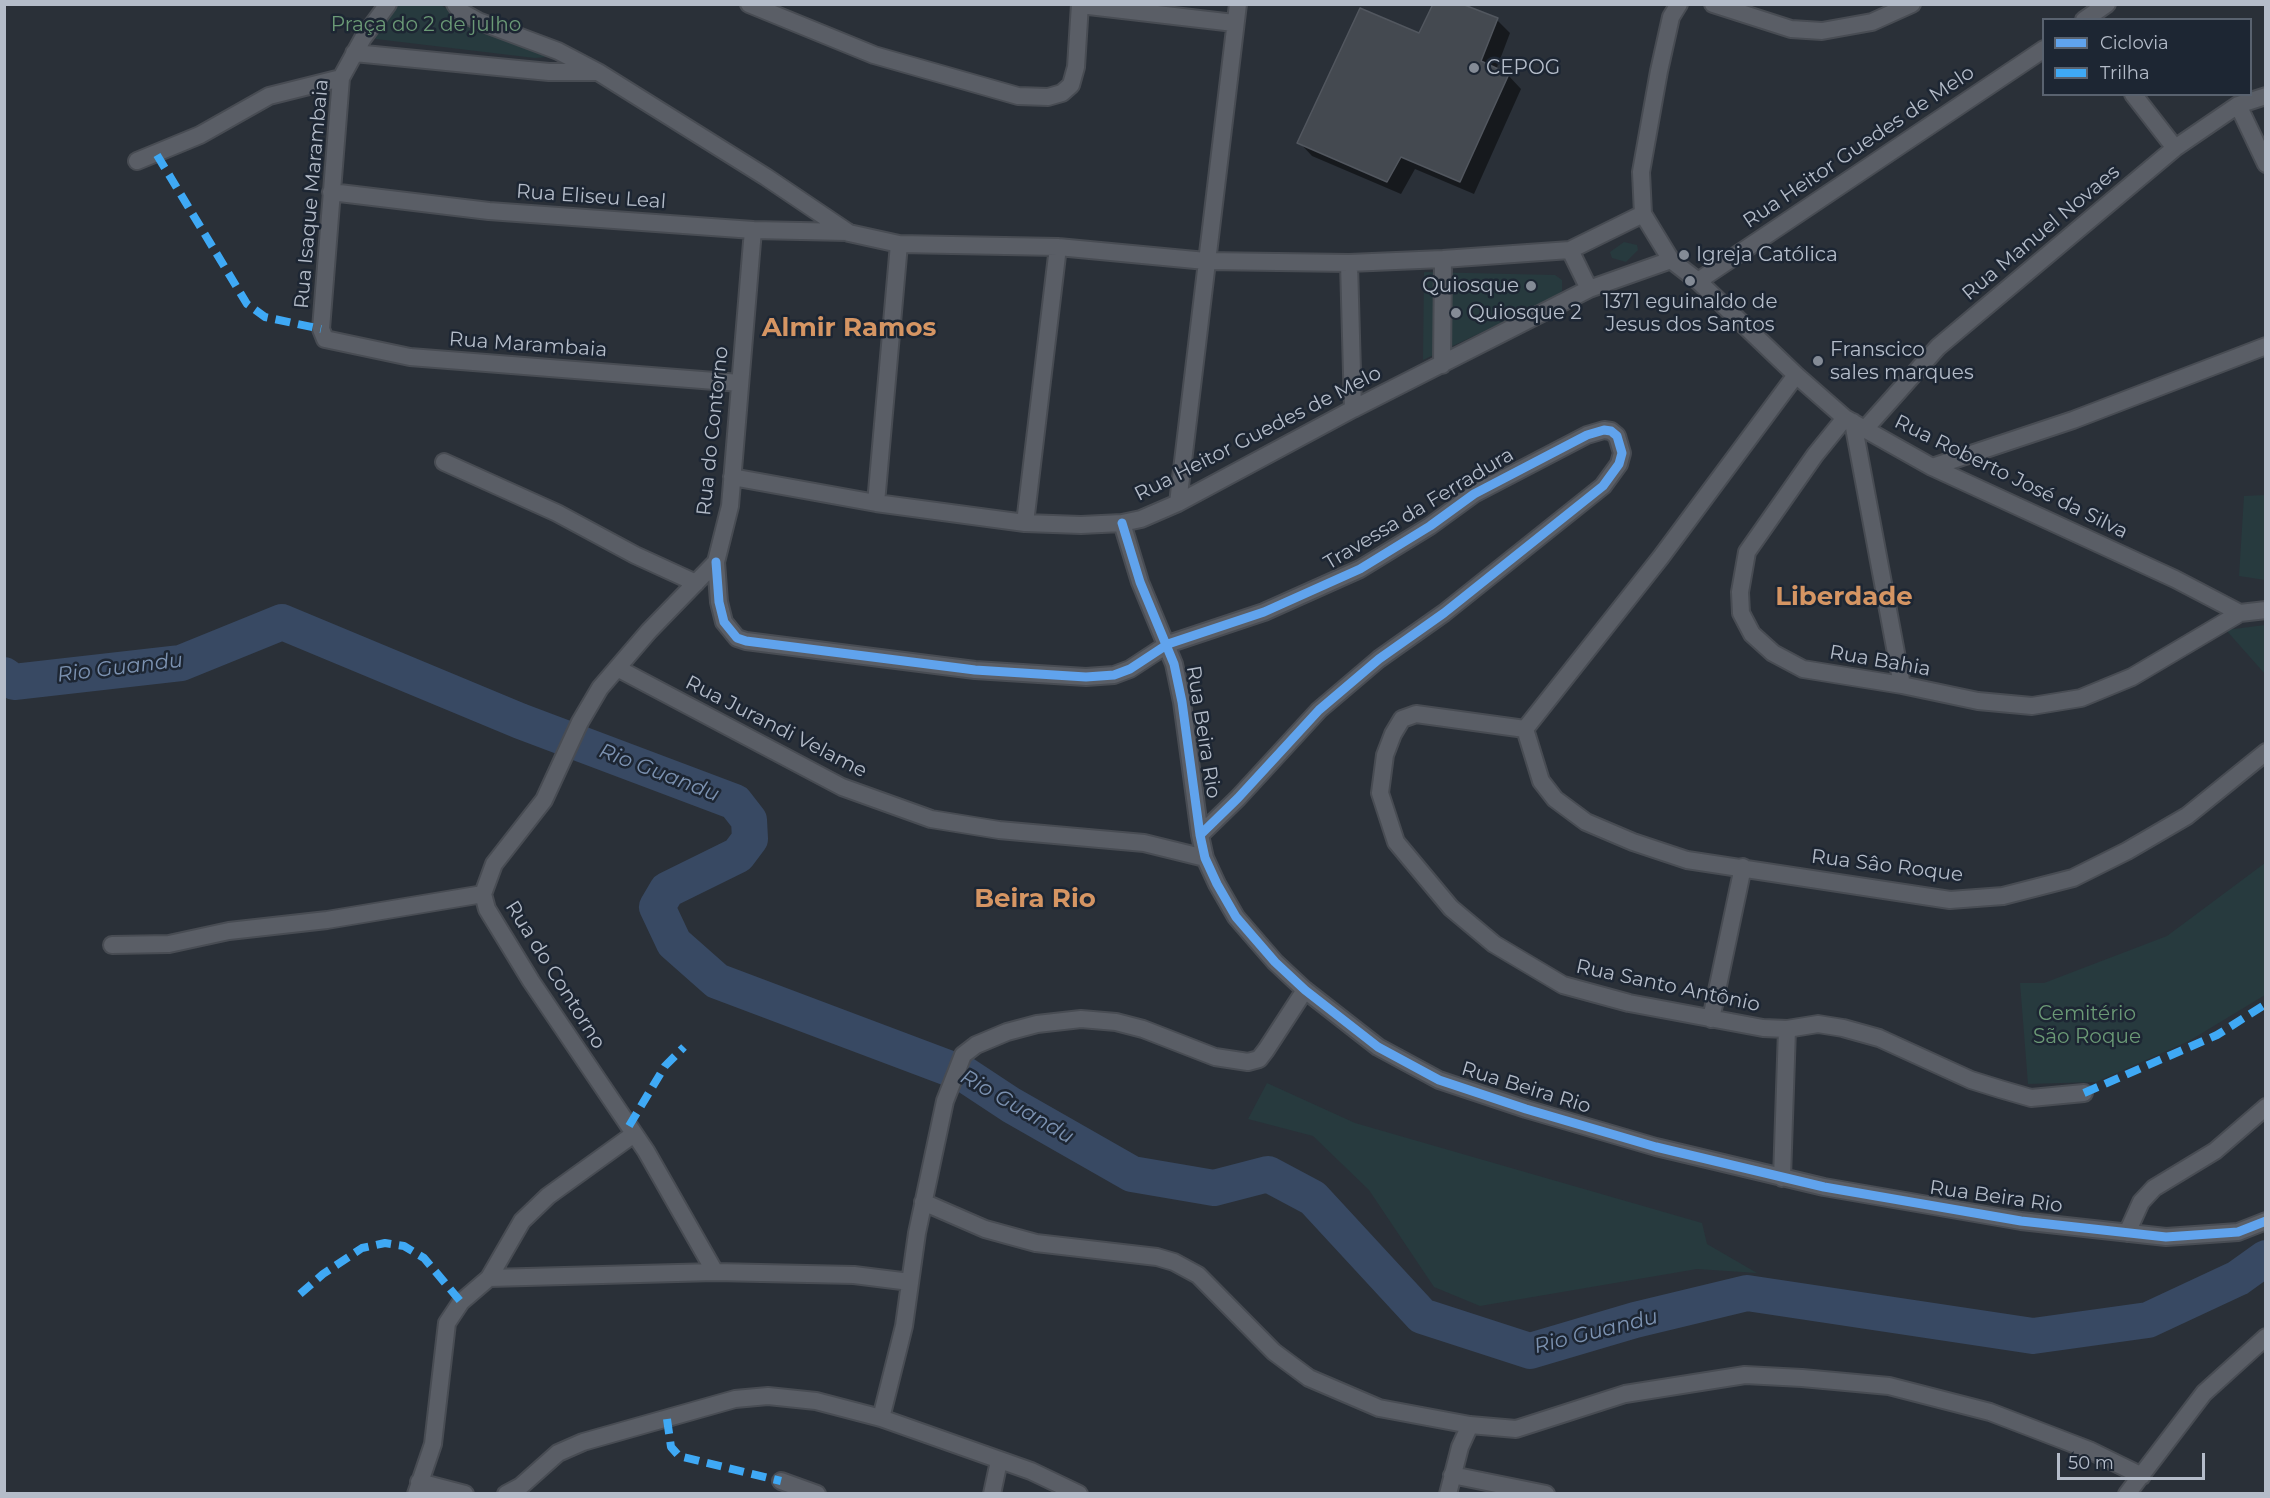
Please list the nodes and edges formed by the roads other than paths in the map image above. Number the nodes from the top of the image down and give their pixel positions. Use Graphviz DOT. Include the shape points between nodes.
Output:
graph roads {
  1 [pos="388,4"];
  2 [pos="455,4"];
  3 [pos="749,4"];
  4 [pos="1238,4"];
  5 [pos="1679,4"];
  6 [pos="1713,4"];
  7 [pos="1912,4"];
  8 [pos="2107,4"];
  9 [pos="1080,5"];
  10 [pos="2087,18"];
  11 [pos="1234,23"];
  12 [pos="2042,50"];
  13 [pos="354,53"];
  14 [pos="598,72"];
  15 [pos="341,78"];
  16 [pos="2135,96"];
  17 [pos="2265,96"];
  18 [pos="2238,105"];
  19 [pos="2175,148"];
  20 [pos="137,161"];
  21 [pos="2265,165"];
  22 [pos="332,192"];
  23 [pos="1643,214"];
  24 [pos="753,230"];
  25 [pos="849,232"];
  26 [pos="899,244"];
  27 [pos="1058,247"];
  28 [pos="1570,250"];
  29 [pos="1443,260"];
  30 [pos="1671,260"];
  31 [pos="1206,261"];
  32 [pos="1349,263"];
  33 [pos="1698,281"];
  34 [pos="1589,289"];
  35 [pos="321,329"];
  36 [pos="2265,346"];
  37 [pos="1442,365"];
  38 [pos="1796,375"];
  39 [pos="740,383"];
  40 [pos="1353,409"];
  41 [pos="1854,423"];
  42 [pos="444,462"];
  43 [pos="1932,467"];
  44 [pos="732,477"];
  45 [pos="876,503"];
  46 [pos="1178,503"];
  47 [pos="1025,523"];
  48 [pos="1122,523"];
  49 [pos="716,562"];
  50 [pos="696,583"];
  51 [pos="2265,610"];
  52 [pos="2240,613"];
  53 [pos="1167,644"];
  54 [pos="617,668"];
  55 [pos="1902,685"];
  56 [pos="1525,729"];
  57 [pos="2265,752"];
  58 [pos="1200,835"];
  59 [pos="1204,858"];
  60 [pos="1743,867"];
  61 [pos="483,894"];
  62 [pos="112,945"];
  63 [pos="1305,990"];
  64 [pos="1711,1019"];
  65 [pos="1787,1029"];
  66 [pos="2084,1093"];
  67 [pos="2265,1107"];
  68 [pos="634,1134"];
  69 [pos="1782,1178"];
  70 [pos="923,1202"];
  71 [pos="2265,1221"];
  72 [pos="2127,1233"];
  73 [pos="715,1272"];
  74 [pos="489,1278"];
  75 [pos="910,1282"];
  76 [pos="2265,1337"];
  77 [pos="881,1418"];
  78 [pos="1470,1425"];
  79 [pos="999,1461"];
  80 [pos="1452,1475"];
  81 [pos="2142,1476"];
  82 [pos="781,1481"];
  83 [pos="418,1488"];
  84 [pos="465,1494"];
  85 [pos="506,1494"];
  86 [pos="818,1494"];
  87 [pos="992,1494"];
  88 [pos="1079,1494"];
  89 [pos="1448,1494"];
  90 [pos="1546,1494"];
  91 [pos="2127,1494"];
  1 -- 13 [label="street, Rua Isaque Marambaia"];
  2 -- 14 [label="street" via="478,21 558,51"];
  3 -- 9 [label="street" via="874,55 1018,96 1048,97 1071,85"];
  4 -- 11 [label="street"];
  5 -- 23 [label="street" via="1669,28 1644,149"];
  6 -- 7 [label="street" via="1791,29 1822,31 1872,22"];
  8 -- 10 [label="street"];
  9 -- 11 [label="street"];
  11 -- 31 [label="street"];
  12 -- 33 [label="street, Rua Heitor Guedes de Melo"];
  13 -- 14 [label="street" via="549,72"];
  13 -- 15 [label="street, Rua Isaque Marambaia"];
  14 -- 25 [label="street"];
  15 -- 20 [label="street" via="269,96 200,135"];
  15 -- 22 [label="street, Rua Isaque Marambaia"];
  16 -- 19 [label="street"];
  17 -- 18 [label="street, Rua Manuel Novaes"];
  18 -- 19 [label="street, Rua Manuel Novaes"];
  18 -- 21 [label="street"];
  19 -- 41 [label="street, Rua Manuel Novaes" via="1938,346"];
  22 -- 24 [label="street, Rua Eliseu Leal" via="489,211"];
  22 -- 35 [label="street, Rua Isaque Marambaia"];
  23 -- 28 [label="street"];
  23 -- 30 [label="street"];
  24 -- 25 [label="street, Rua Eliseu Leal"];
  24 -- 39 [label="street, Rua do Contorno"];
  25 -- 26 [label="street"];
  26 -- 27 [label="street"];
  26 -- 45 [label="street"];
  27 -- 31 [label="street"];
  27 -- 47 [label="street"];
  28 -- 29 [label="street"];
  28 -- 34 [label="street"];
  29 -- 32 [label="street"];
  29 -- 37 [label="street"];
  30 -- 33 [label="street, Rua Roberto José da Silva"];
  30 -- 34 [label="street, Rua Heitor Guedes de Melo"];
  31 -- 32 [label="street"];
  31 -- 46 [label="street"];
  32 -- 40 [label="street"];
  33 -- 38 [label="street, Rua Roberto José da Silva"];
  34 -- 37 [label="street, Rua Heitor Guedes de Melo"];
  35 -- 39 [label="street, Rua Marambaia" via="325,339 333,342 410,357"];
  36 -- 43 [label="street" via="2073,420"];
  37 -- 40 [label="street, Rua Heitor Guedes de Melo"];
  38 -- 41 [label="street, Rua Roberto José da Silva"];
  38 -- 56 [label="street" via="1661,557"];
  39 -- 44 [label="street, Rua do Contorno"];
  40 -- 46 [label="street, Rua Heitor Guedes de Melo"];
  41 -- 43 [label="street, Rua Roberto José da Silva"];
  41 -- 55 [label="street"];
  41 -- 55 [label="street, Rua Bahia" via="1815,455 1747,552 1740,592 1741,613 1759,642 1803,669"];
  42 -- 50 [label="street"];
  43 -- 52 [label="street, Rua Roberto José da Silva"];
  44 -- 45 [label="street, Rua Heitor Guedes de Melo"];
  44 -- 49 [label="street, Rua do Contorno" via="730,506"];
  45 -- 47 [label="street, Rua Heitor Guedes de Melo"];
  46 -- 48 [label="street, Rua Heitor Guedes de Melo"];
  47 -- 48 [label="street, Rua Heitor Guedes de Melo"];
  48 -- 53 [label="street, Rua Beira Rio" via="1140,582"];
  49 -- 50 [label="street, Rua do Contorno"];
  49 -- 53 [label="street, Travessa da Ferradura" via="724,622 737,638 760,644 975,670 1086,677 1114,675 1130,669"];
  50 -- 54 [label="street, Rua do Contorno"];
  51 -- 52 [label="street"];
  52 -- 55 [label="street, Rua Bahia" via="2132,677 2081,698 2032,706 1978,701"];
  53 -- 58 [label="street, Rua Beira Rio" via="1182,702"];
  53 -- 58 [label="street, Travessa da Ferradura" via="1264,612 1360,569 1474,494 1587,435 1604,430 1617,436 1622,453 1619,464 1603,486 1319,710"];
  54 -- 59 [label="street, Rua Jurandi Velame" via="842,788 930,819 999,830 1144,843"];
  54 -- 61 [label="street, Rua do Contorno" via="580,722 544,800 494,864"];
  56 -- 60 [label="street, Rua Sâo Roque" via="1541,781 1555,799 1586,822 1687,860"];
  56 -- 64 [label="street, Rua Santo Antônio" via="1416,714 1402,719 1385,755 1380,793 1396,842 1451,908 1476,930 1494,945 1563,985"];
  57 -- 60 [label="street, Rua Sâo Roque" via="2187,816 2073,878 2039,889 1950,900"];
  58 -- 59 [label="street, Rua Beira Rio"];
  59 -- 63 [label="street, Rua Beira Rio" via="1236,917"];
  60 -- 64 [label="street"];
  61 -- 62 [label="street" via="229,931 169,944"];
  61 -- 68 [label="street, Rua do Contorno" via="487,909 531,981"];
  63 -- 69 [label="street, Rua Beira Rio" via="1378,1047 1439,1080 1656,1147"];
  63 -- 70 [label="street" via="1259,1059 1248,1062 1215,1057 1116,1022 1081,1019 1037,1024 976,1045 963,1055 945,1101"];
  64 -- 65 [label="street, Rua Santo Antônio"];
  65 -- 66 [label="street, Rua Santo Antônio" via="1818,1024 1879,1038 1971,1080 2031,1098"];
  65 -- 69 [label="street"];
  67 -- 72 [label="street" via="2215,1151 2154,1188 2141,1202"];
  68 -- 73 [label="street, Rua do Contorno"];
  68 -- 74 [label="street" via="548,1196 522,1221"];
  69 -- 72 [label="street, Rua Beira Rio" via="2021,1221"];
  70 -- 75 [label="street"];
  70 -- 78 [label="street" via="985,1229 1036,1243 1174,1262 1198,1275 1274,1352 1309,1378 1379,1408"];
  71 -- 72 [label="street, Rua Beira Rio" via="2238,1232 2166,1237"];
  73 -- 74 [label="street"];
  73 -- 75 [label="street" via="854,1275"];
  74 -- 83 [label="street" via="461,1302 447,1323 433,1444"];
  75 -- 77 [label="street" via="902,1334"];
  76 -- 81 [label="street" via="2205,1393"];
  77 -- 79 [label="street"];
  77 -- 85 [label="street" via="816,1401 768,1396 735,1399 583,1442 558,1453 521,1486"];
  78 -- 80 [label="street"];
  78 -- 81 [label="street" via="1516,1429 1625,1394 1745,1375 1802,1378 1889,1386 1990,1412 2089,1450"];
  79 -- 87 [label="street"];
  79 -- 88 [label="street"];
  80 -- 89 [label="street"];
  80 -- 90 [label="street"];
  81 -- 91 [label="street"];
  82 -- 86 [label="street"];
  83 -- 84 [label="street"];
}
